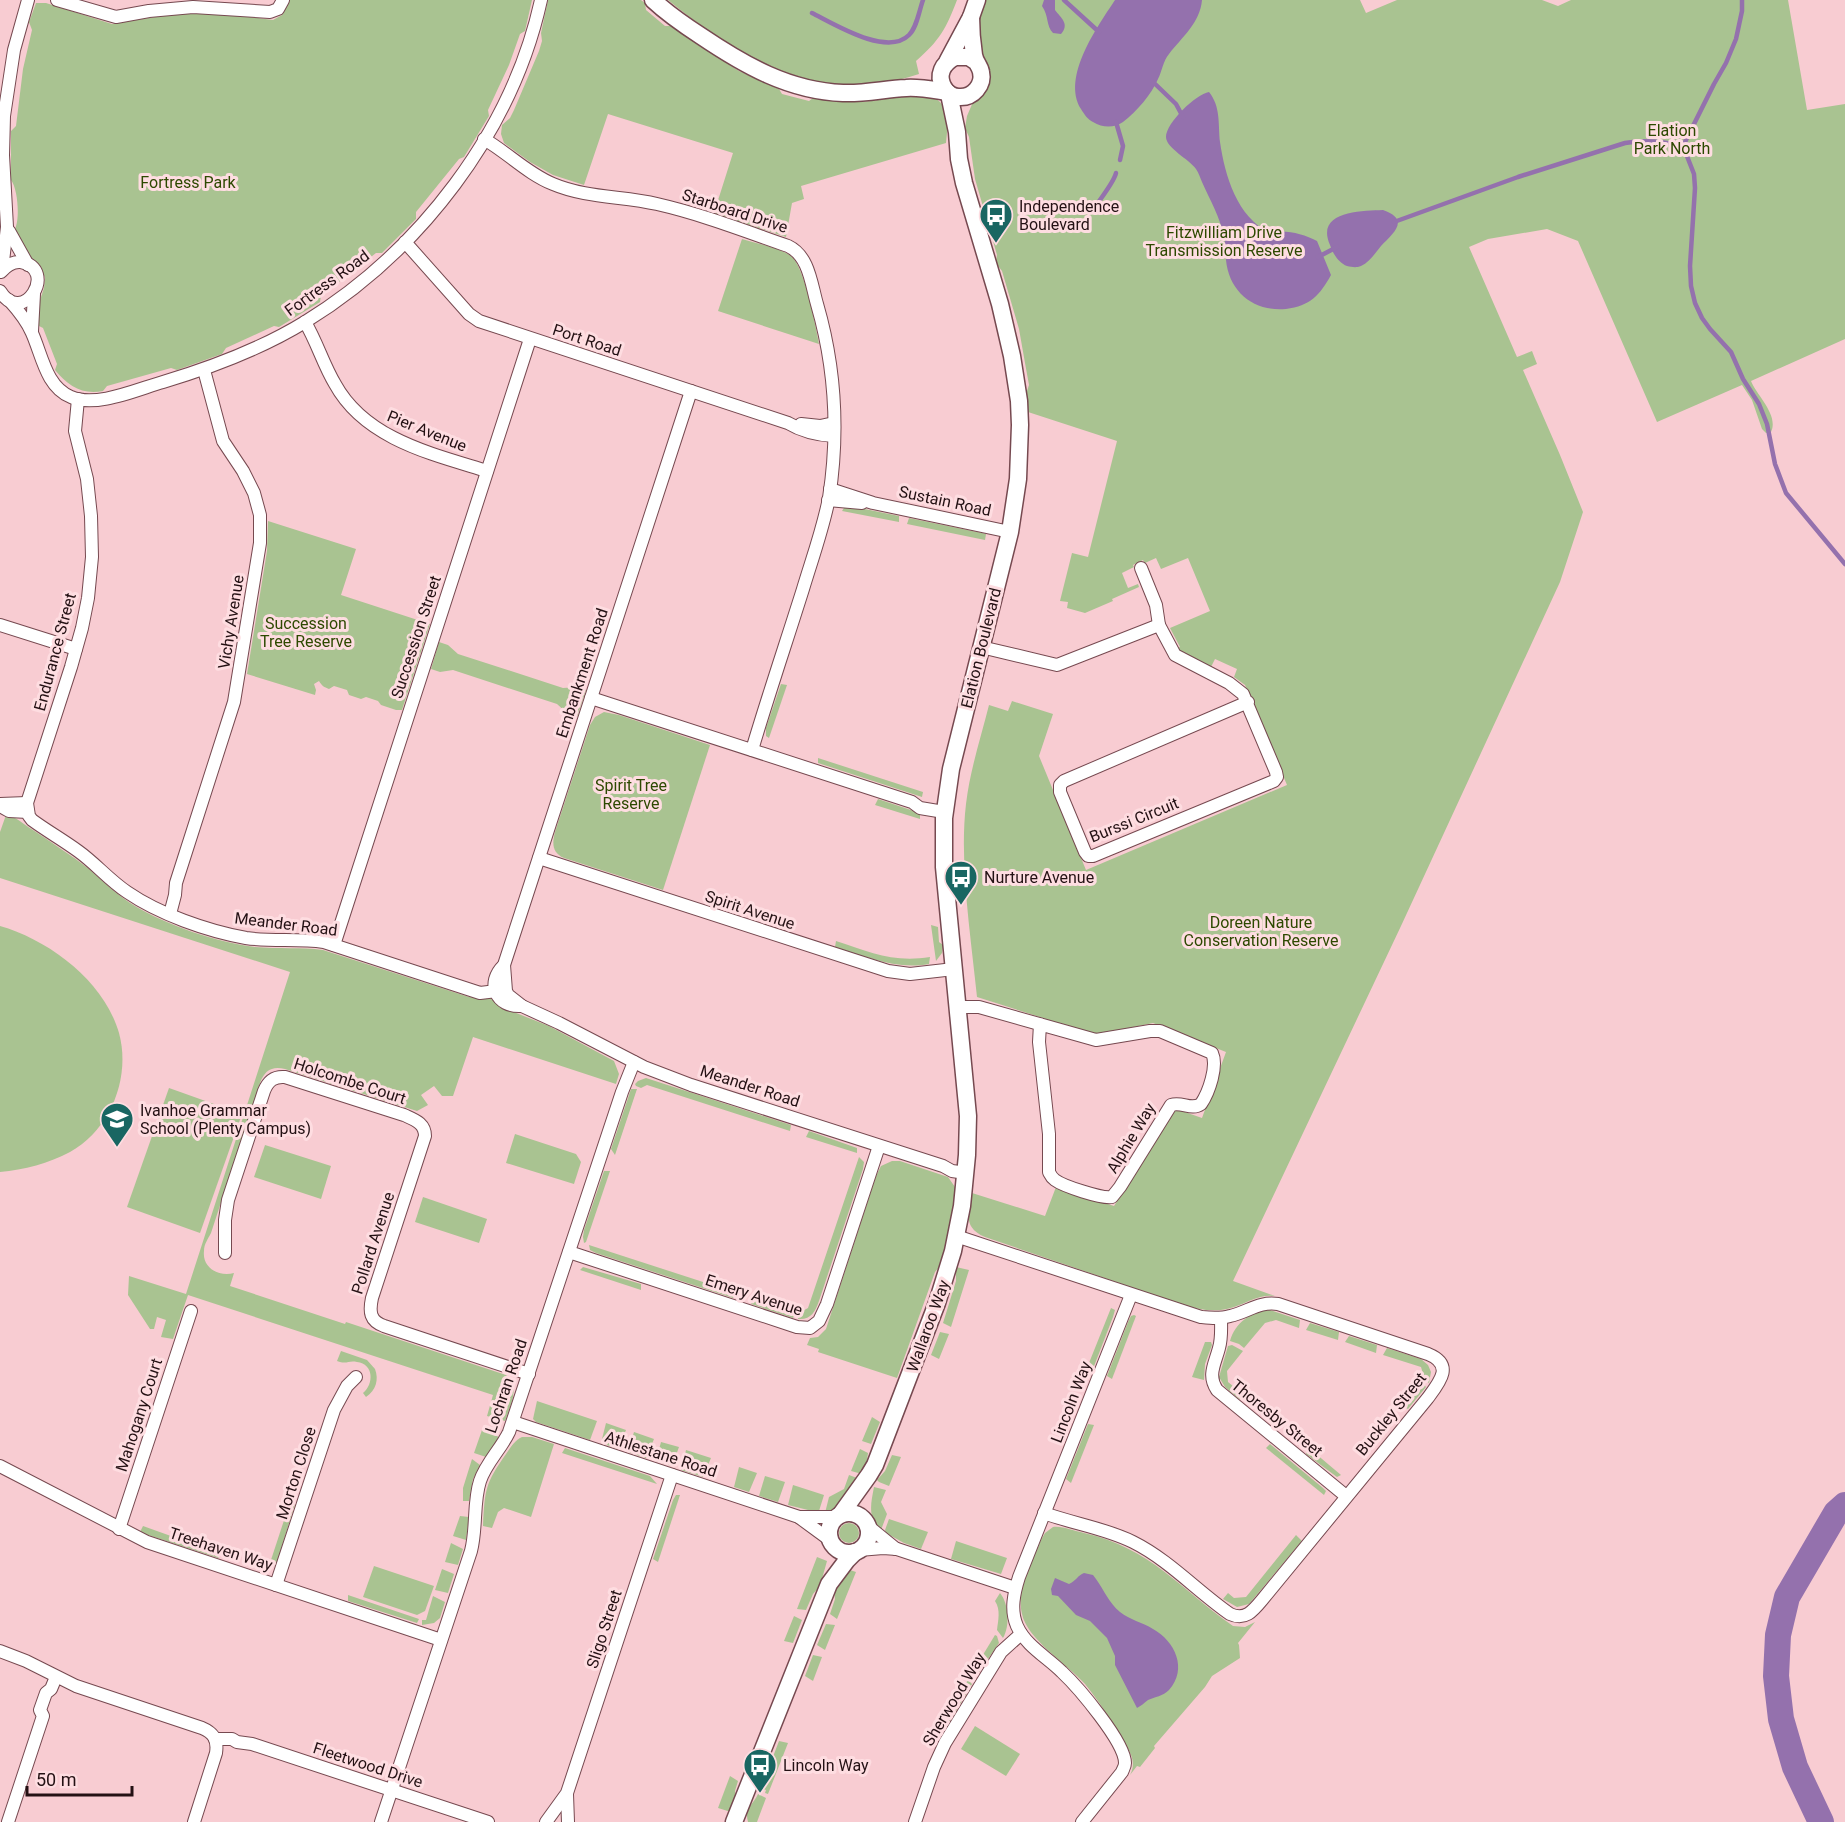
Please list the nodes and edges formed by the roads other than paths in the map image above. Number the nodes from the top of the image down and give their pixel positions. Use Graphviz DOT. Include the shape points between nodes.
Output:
graph roads {
  1 [pos="28,0"];
  2 [pos="57,0"];
  3 [pos="283,0"];
  4 [pos="541,0"];
  5 [pos="653,0"];
  6 [pos="977,0"];
  7 [pos="971,17"];
  8 [pos="975,61"];
  9 [pos="946,63"];
  10 [pos="906,88"];
  11 [pos="948,93"];
  12 [pos="971,94"];
  13 [pos="957,132"];
  14 [pos="484,139"];
  15 [pos="1,155"];
  16 [pos="7,227"];
  17 [pos="405,242"];
  18 [pos="28,265"];
  19 [pos="1,272"];
  20 [pos="34,294"];
  21 [pos="3,296"];
  22 [pos="305,322"];
  23 [pos="32,332"];
  24 [pos="530,339"];
  25 [pos="204,370"];
  26 [pos="690,391"];
  27 [pos="78,399"];
  28 [pos="834,430"];
  29 [pos="487,471"];
  30 [pos="829,494"];
  31 [pos="1010,532"];
  32 [pos="1141,568"];
  33 [pos="0,625"];
  34 [pos="1159,625"];
  35 [pos="981,647"];
  36 [pos="76,649"];
  37 [pos="591,698"];
  38 [pos="1248,702"];
  39 [pos="752,750"];
  40 [pos="0,805"];
  41 [pos="28,808"];
  42 [pos="945,808"];
  43 [pos="539,858"];
  44 [pos="166,913"];
  45 [pos="334,945"];
  46 [pos="954,969"];
  47 [pos="500,987"];
  48 [pos="958,1007"];
  49 [pos="1040,1024"];
  50 [pos="634,1062"];
  51 [pos="420,1124"];
  52 [pos="879,1146"];
  53 [pos="966,1169"];
  54 [pos="956,1236"];
  55 [pos="569,1252"];
  56 [pos="225,1253"];
  57 [pos="1131,1295"];
  58 [pos="191,1311"];
  59 [pos="1221,1318"];
  60 [pos="529,1374"];
  61 [pos="356,1377"];
  62 [pos="513,1422"];
  63 [pos="0,1466"];
  64 [pos="672,1475"];
  65 [pos="869,1475"];
  66 [pos="1347,1496"];
  67 [pos="1044,1513"];
  68 [pos="839,1516"];
  69 [pos="799,1517"];
  70 [pos="868,1526"];
  71 [pos="119,1529"];
  72 [pos="831,1541"];
  73 [pos="897,1549"];
  74 [pos="857,1551"];
  75 [pos="829,1584"];
  76 [pos="276,1585"];
  77 [pos="1015,1588"];
  78 [pos="1022,1634"];
  79 [pos="441,1640"];
  80 [pos="0,1652"];
  81 [pos="56,1677"];
  82 [pos="216,1744"];
  83 [pos="391,1790"];
  84 [pos="567,1793"];
  85 [pos="8,1822"];
  86 [pos="194,1822"];
  87 [pos="381,1822"];
  88 [pos="488,1822"];
  89 [pos="546,1822"];
  90 [pos="557,1822"];
  91 [pos="568,1822"];
  92 [pos="734,1822"];
  93 [pos="915,1822"];
  94 [pos="1082,1822"];
  1 -- 15 [label="street" via="14,50"];
  2 -- 3 [label="street" via="116,17 194,7 270,12 278,9"];
  4 -- 14 [label="street, Fortress Road" via="518,73"];
  5 -- 10 [label="street" via="740,62 781,81 841,93"];
  6 -- 7 [label="street"];
  7 -- 8 [label="street"];
  7 -- 9 [label="street"];
  8 -- 9 [label="street" via="962,56"];
  8 -- 12 [label="street" via="981,79"];
  9 -- 10 [label="street"];
  9 -- 11 [label="street" via="941,70 941,82"];
  10 -- 11 [label="street"];
  11 -- 12 [label="street" via="961,97"];
  11 -- 13 [label="street, Elation Boulevard"];
  12 -- 13 [label="street, Elation Boulevard"];
  13 -- 31 [label="street, Elation Boulevard" via="964,183 1000,304 1016,377 1020,450"];
  14 -- 17 [label="street, Fortress Road" via="442,201"];
  14 -- 28 [label="street, Starboard Drive" via="555,185 666,206 798,251 808,269 826,339"];
  15 -- 16 [label="street"];
  16 -- 18 [label="street"];
  16 -- 19 [label="street"];
  17 -- 22 [label="street, Fortress Road" via="355,286"];
  17 -- 24 [label="street, Port Road" via="473,318"];
  18 -- 19 [label="street" via="12,263"];
  18 -- 20 [label="street" via="38,279"];
  20 -- 21 [label="street" via="20,302"];
  20 -- 23 [label="street"];
  21 -- 23 [label="street"];
  22 -- 25 [label="street, Fortress Road"];
  22 -- 29 [label="street, Pier Avenue" via="335,384 348,404 369,424 395,439"];
  23 -- 27 [label="street" via="56,386"];
  24 -- 26 [label="street, Port Road"];
  24 -- 29 [label="street, Succession Street"];
  25 -- 27 [label="street, Fortress Road" via="108,398"];
  25 -- 44 [label="street, Vichy Avenue" via="223,441 254,493 260,515 260,543 234,702 176,883 168,893"];
  26 -- 28 [label="street, Port Road" via="788,423"];
  26 -- 37 [label="street, Embankment Road"];
  27 -- 36 [label="street, Endurance Street" via="75,431 88,489 92,547 88,598"];
  28 -- 30 [label="street, Starboard Drive"];
  29 -- 45 [label="street, Succession Street"];
  30 -- 31 [label="street, Sustain Road"];
  30 -- 39 [label="street, Starboard Drive" via="815,554"];
  31 -- 35 [label="street, Elation Boulevard"];
  32 -- 34 [label="street, Burssi Circuit" via="1156,605"];
  33 -- 36 [label="street"];
  34 -- 35 [label="street" via="1058,665"];
  34 -- 38 [label="street, Burssi Circuit" via="1175,655 1237,688"];
  35 -- 42 [label="street, Elation Boulevard"];
  36 -- 41 [label="street, Endurance Street"];
  37 -- 39 [label="street"];
  37 -- 43 [label="street, Embankment Road"];
  38 -- 38 [label="street, Burssi Circuit" via="1276,772 1274,780 1088,856 1060,792 1064,781"];
  39 -- 42 [label="street" via="912,802 920,808"];
  40 -- 41 [label="street" via="11,803"];
  41 -- 44 [label="street, Meander Road" via="32,820 78,850 120,887"];
  42 -- 46 [label="street, Elation Boulevard" via="944,867"];
  43 -- 46 [label="street, Spirit Avenue" via="888,971 910,974"];
  43 -- 47 [label="street, Embankment Road"];
  44 -- 45 [label="street, Meander Road" via="248,938 312,940"];
  45 -- 47 [label="street, Meander Road" via="480,993"];
  46 -- 48 [label="street, Elation Boulevard"];
  47 -- 50 [label="street, Meander Road" via="499,999 503,1003 522,1006 560,1023"];
  48 -- 49 [label="street, Alphie Way" via="979,1007"];
  48 -- 53 [label="street, Elation Boulevard" via="968,1116"];
  49 -- 49 [label="street, Alphie Way" via="1096,1040 1160,1031 1207,1049 1214,1057 1214,1069 1201,1104 1171,1105 1112,1197 1061,1183 1049,1172"];
  50 -- 52 [label="street, Meander Road" via="682,1082"];
  50 -- 55 [label="street, Lochran Road"];
  51 -- 56 [label="street, Holcombe Court" via="404,1115 285,1077 272,1079 264,1091 228,1200"];
  51 -- 60 [label="street, Pollard Avenue" via="425,1131 423,1145 372,1298 371,1317 384,1326"];
  52 -- 53 [label="street, Meander Road"];
  52 -- 55 [label="street, Emery Avenue" via="826,1304 819,1321 810,1328"];
  53 -- 54 [label="street, Wallaroo Way"];
  54 -- 57 [label="street, Buckley Street"];
  54 -- 65 [label="street, Wallaroo Way" via="927,1332"];
  55 -- 60 [label="street, Lochran Road"];
  57 -- 59 [label="street, Buckley Street" via="1201,1317"];
  57 -- 67 [label="street, Lincoln Way"];
  58 -- 71 [label="street, Mahogany Court"];
  59 -- 66 [label="street, Thoresby Street" via="1220,1347 1211,1375 1217,1390"];
  59 -- 66 [label="street, Buckley Street" via="1265,1302 1278,1304 1428,1353 1441,1363 1443,1373 1437,1385"];
  60 -- 62 [label="street, Lochran Road"];
  61 -- 76 [label="street, Morton Close" via="334,1410"];
  62 -- 64 [label="street, Athlestane Road"];
  62 -- 79 [label="street, Lochran Road" via="480,1481 473,1542"];
  63 -- 71 [label="street, Treehaven Way"];
  64 -- 69 [label="street, Athlestane Road"];
  64 -- 84 [label="street, Sligo Street"];
  65 -- 68 [label="street, Wallaroo Way"];
  65 -- 70 [label="street, Wallaroo Way" via="865,1499"];
  66 -- 67 [label="street, Buckley Street" via="1254,1609 1238,1617 1135,1543"];
  67 -- 77 [label="street, Lincoln Way"];
  68 -- 69 [label="street, Athlestane Road"];
  68 -- 70 [label="street" via="859,1515"];
  68 -- 72 [label="street" via="830,1527"];
  69 -- 72 [label="street, Athlestane Road"];
  70 -- 73 [label="street"];
  70 -- 74 [label="street" via="868,1540"];
  71 -- 76 [label="street, Treehaven Way"];
  72 -- 74 [label="street" via="842,1552"];
  72 -- 75 [label="street"];
  73 -- 74 [label="street"];
  73 -- 77 [label="street"];
  74 -- 75 [label="street"];
  75 -- 92 [label="street"];
  76 -- 79 [label="street, Treehaven Way"];
  77 -- 78 [label="street, Lincoln Way" via="1013,1614"];
  78 -- 93 [label="street, Sherwood Way" via="1001,1652 945,1743"];
  78 -- 94 [label="street, Lincoln Way" via="1082,1692 1123,1755 1122,1772"];
  79 -- 83 [label="street, Lochran Road"];
  80 -- 81 [label="street, Fleetwood Drive"];
  81 -- 82 [label="street, Fleetwood Drive" via="202,1728 212,1734"];
  81 -- 85 [label="street" via="40,1710 43,1716"];
  82 -- 83 [label="street, Fleetwood Drive" via="232,1739 252,1744"];
  82 -- 86 [label="street"];
  83 -- 87 [label="street, Lochran Road"];
  83 -- 88 [label="street, Fleetwood Drive"];
  84 -- 89 [label="street, Sligo Street"];
  84 -- 91 [label="street, Sligo Street"];
  89 -- 90 [label="street"];
}
